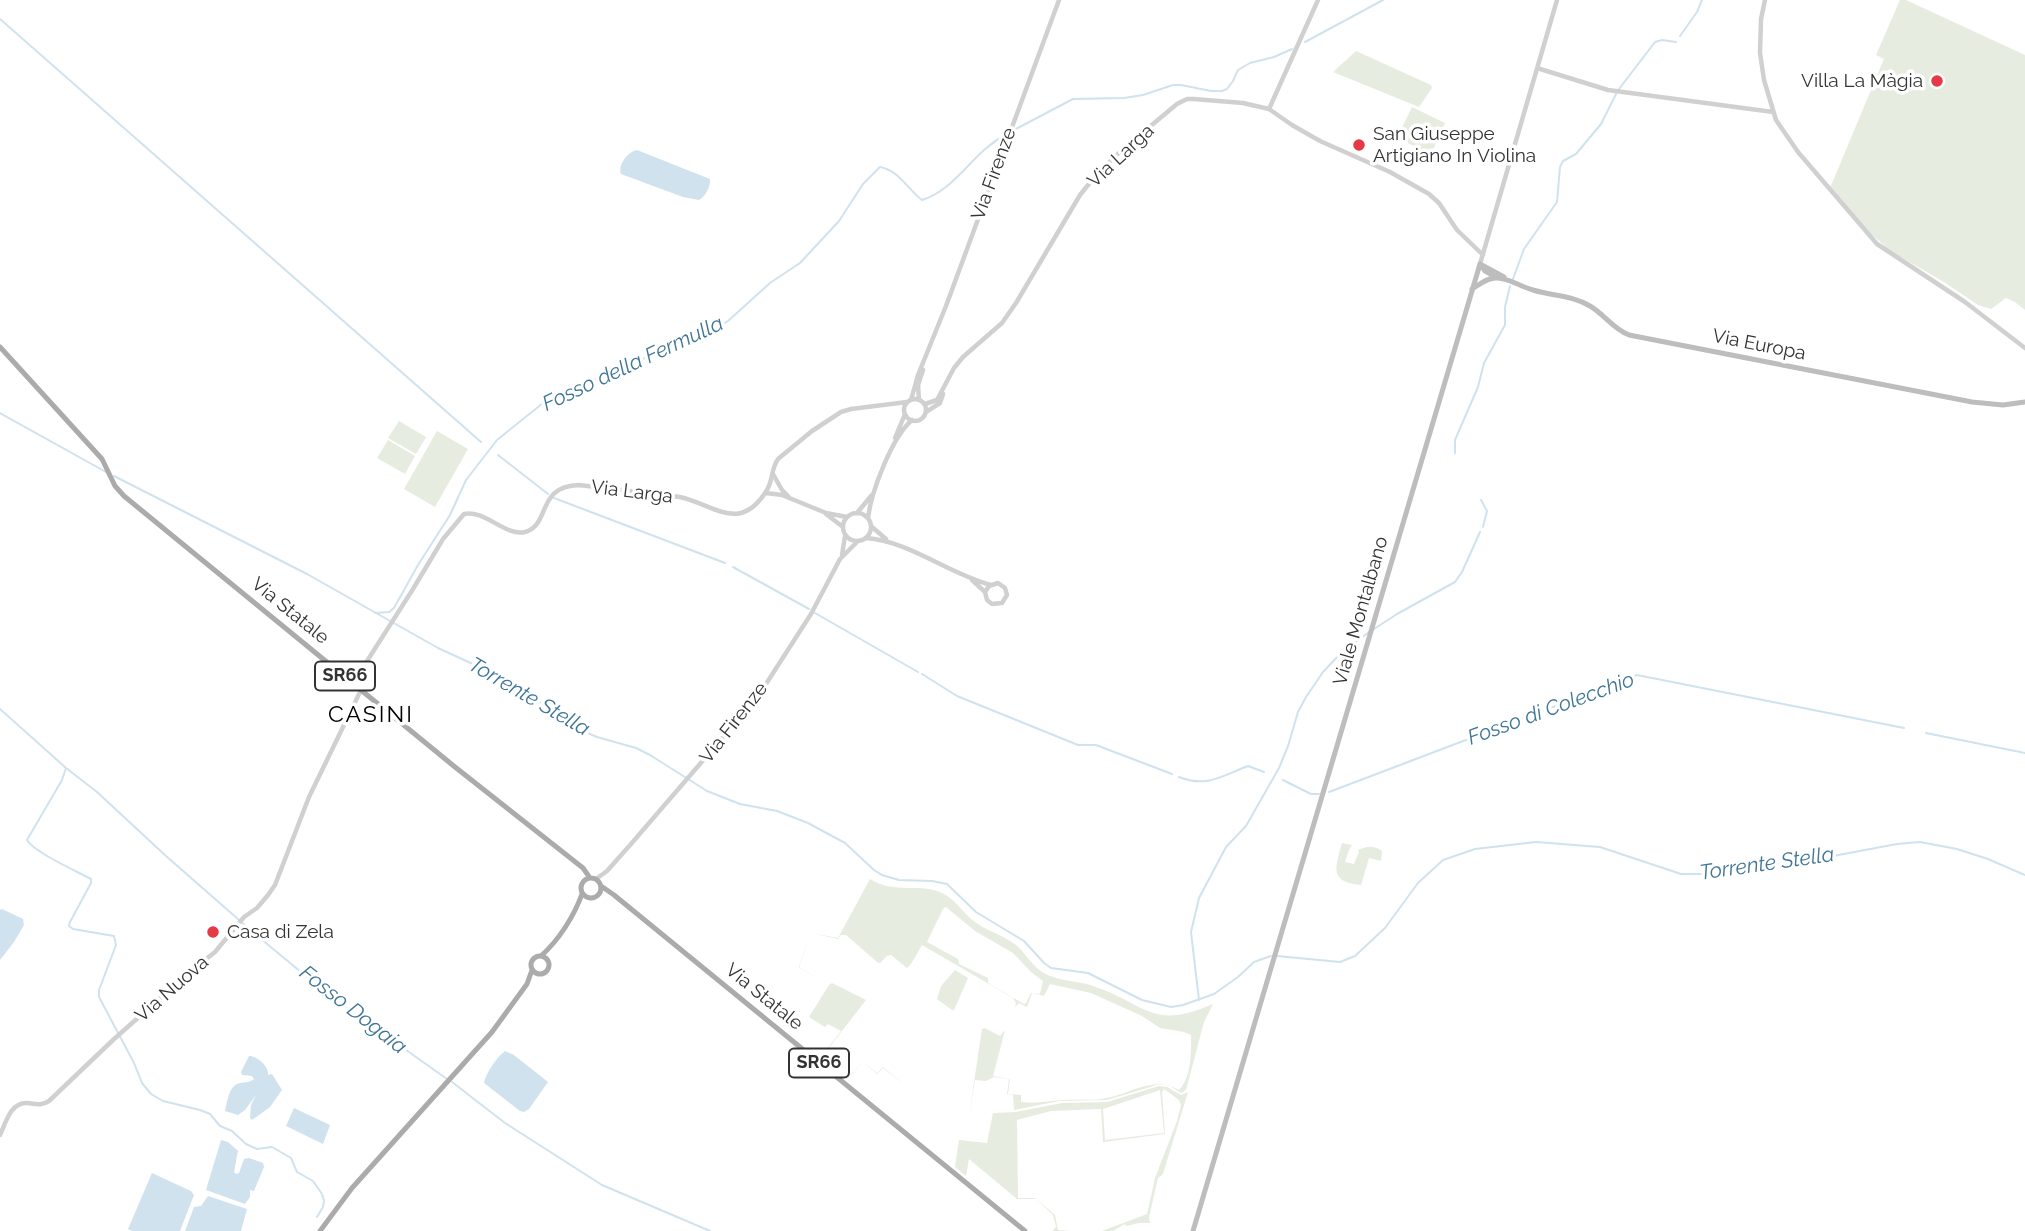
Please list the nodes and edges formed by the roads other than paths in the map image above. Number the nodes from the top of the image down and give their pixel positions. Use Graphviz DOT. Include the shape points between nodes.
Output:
graph roads {
  1 [pos="1059,0"];
  2 [pos="1318,0"];
  3 [pos="1557,0"];
  4 [pos="1765,0"];
  5 [pos="1537,67"];
  6 [pos="1269,109"];
  7 [pos="1773,113"];
  8 [pos="1483,255"];
  9 [pos="1480,264"];
  10 [pos="1496,278"];
  11 [pos="1509,281"];
  12 [pos="1472,289"];
  13 [pos="0,347"];
  14 [pos="929,348"];
  15 [pos="2025,348"];
  16 [pos="944,390"];
  17 [pos="919,400"];
  18 [pos="2025,400"];
  19 [pos="909,401"];
  20 [pos="925,404"];
  21 [pos="894,405"];
  22 [pos="905,411"];
  23 [pos="926,413"];
  24 [pos="912,420"];
  25 [pos="891,450"];
  26 [pos="773,472"];
  27 [pos="765,494"];
  28 [pos="872,495"];
  29 [pos="788,497"];
  30 [pos="825,513"];
  31 [pos="857,513"];
  32 [pos="847,517"];
  33 [pos="868,518"];
  34 [pos="871,526"];
  35 [pos="843,527"];
  36 [pos="845,534"];
  37 [pos="866,538"];
  38 [pos="858,541"];
  39 [pos="890,542"];
  40 [pos="840,559"];
  41 [pos="969,577"];
  42 [pos="990,585"];
  43 [pos="985,592"];
  44 [pos="353,682"];
  45 [pos="361,690"];
  46 [pos="607,871"];
  47 [pos="590,879"];
  48 [pos="601,885"];
  49 [pos="582,894"];
  50 [pos="599,895"];
  51 [pos="614,895"];
  52 [pos="588,898"];
  53 [pos="577,906"];
  54 [pos="552,946"];
  55 [pos="541,956"];
  56 [pos="548,961"];
  57 [pos="532,970"];
  58 [pos="540,974"];
  59 [pos="527,984"];
  60 [pos="0,1135"];
  61 [pos="320,1231"];
  62 [pos="1025,1231"];
  63 [pos="1193,1231"];
  1 -- 14 [label="street, Via Firenze"];
  2 -- 6 [label="street"];
  3 -- 5 [label="street, Viale Montalbano"];
  4 -- 7 [label="street" via="1760,54"];
  5 -- 7 [label="street" via="1608,90"];
  5 -- 8 [label="street, Viale Montalbano"];
  6 -- 8 [label="street" via="1320,141 1429,194"];
  6 -- 16 [label="street, Via Larga" via="1187,99 1123,149 1080,195 1002,323 963,357"];
  7 -- 15 [label="street" via="1805,161 1877,244"];
  8 -- 9 [label="street, Viale Montalbano"];
  9 -- 10 [label="main road"];
  9 -- 11 [label="main road"];
  9 -- 12 [label="main road, Viale Montalbano"];
  10 -- 11 [label="main road"];
  10 -- 12 [label="main road"];
  11 -- 18 [label="main road, Via Europa" via="1584,302 1629,335 1972,402 2003,405"];
  12 -- 63 [label="main road, Viale Montalbano"];
  13 -- 44 [label="main road, Via Statale / SR66" via="90,444 124,496"];
  14 -- 17 [label="street, Via Firenze" via="918,385"];
  14 -- 19 [label="street, Via Firenze"];
  16 -- 20 [label="street, Via Larga" via="935,402"];
  16 -- 23 [label="street, Via Larga" via="940,403"];
  17 -- 19 [label="street"];
  17 -- 20 [label="street"];
  19 -- 21 [label="street"];
  19 -- 22 [label="street, Via Firenze"];
  20 -- 23 [label="street"];
  21 -- 22 [label="street"];
  21 -- 26 [label="street" via="844,411 829,419 783,454"];
  22 -- 24 [label="street"];
  22 -- 25 [label="street, Via Firenze"];
  23 -- 24 [label="street, Via Firenze"];
  24 -- 25 [label="street, Via Firenze"];
  25 -- 28 [label="street, Via Firenze"];
  26 -- 27 [label="street"];
  26 -- 29 [label="street"];
  27 -- 29 [label="street"];
  27 -- 44 [label="street, Via Larga" via="748,509 730,514 680,497 572,485 554,493 539,522 524,532 467,513 443,539"];
  28 -- 31 [label="street, Via Firenze"];
  28 -- 33 [label="street, Via Firenze"];
  29 -- 30 [label="street"];
  30 -- 32 [label="street"];
  30 -- 35 [label="street"];
  31 -- 32 [label="street, Via Firenze"];
  31 -- 33 [label="street"];
  32 -- 35 [label="street"];
  33 -- 34 [label="street"];
  34 -- 37 [label="street"];
  34 -- 39 [label="street"];
  35 -- 36 [label="street, Via Firenze"];
  36 -- 38 [label="street"];
  36 -- 40 [label="street, Via Firenze"];
  37 -- 38 [label="street, Via Firenze"];
  37 -- 39 [label="street"];
  38 -- 40 [label="street, Via Firenze"];
  39 -- 41 [label="street"];
  40 -- 46 [label="street, Via Firenze" via="766,684"];
  41 -- 42 [label="street"];
  41 -- 43 [label="street"];
  42 -- 43 [label="street"];
  42 -- 43 [label="street" via="1004,587 1005,599 992,604"];
  44 -- 45 [label="main road, Via Statale / SR66"];
  45 -- 47 [label="main road, Via Statale / SR66" via="583,868"];
  45 -- 60 [label="street, Via Nuova" via="309,797 275,885 257,908 215,952 49,1101 14,1108"];
  46 -- 47 [label="street"];
  46 -- 48 [label="street"];
  47 -- 48 [label="main road, SR66"];
  47 -- 49 [label="main road" via="581,886"];
  48 -- 50 [label="main road"];
  48 -- 51 [label="main road, Via Statale / SR66"];
  49 -- 52 [label="main road"];
  49 -- 53 [label="main road"];
  50 -- 51 [label="main road"];
  50 -- 52 [label="main road"];
  51 -- 62 [label="main road, Via Statale / SR66"];
  52 -- 53 [label="main road"];
  53 -- 54 [label="main road"];
  54 -- 55 [label="main road"];
  54 -- 56 [label="main road"];
  55 -- 56 [label="main road"];
  55 -- 57 [label="main road" via="532,961"];
  56 -- 58 [label="main road" via="547,970"];
  57 -- 58 [label="main road"];
  57 -- 59 [label="main road"];
  58 -- 59 [label="main road"];
  59 -- 61 [label="main road" via="492,1032 352,1188"];
}
